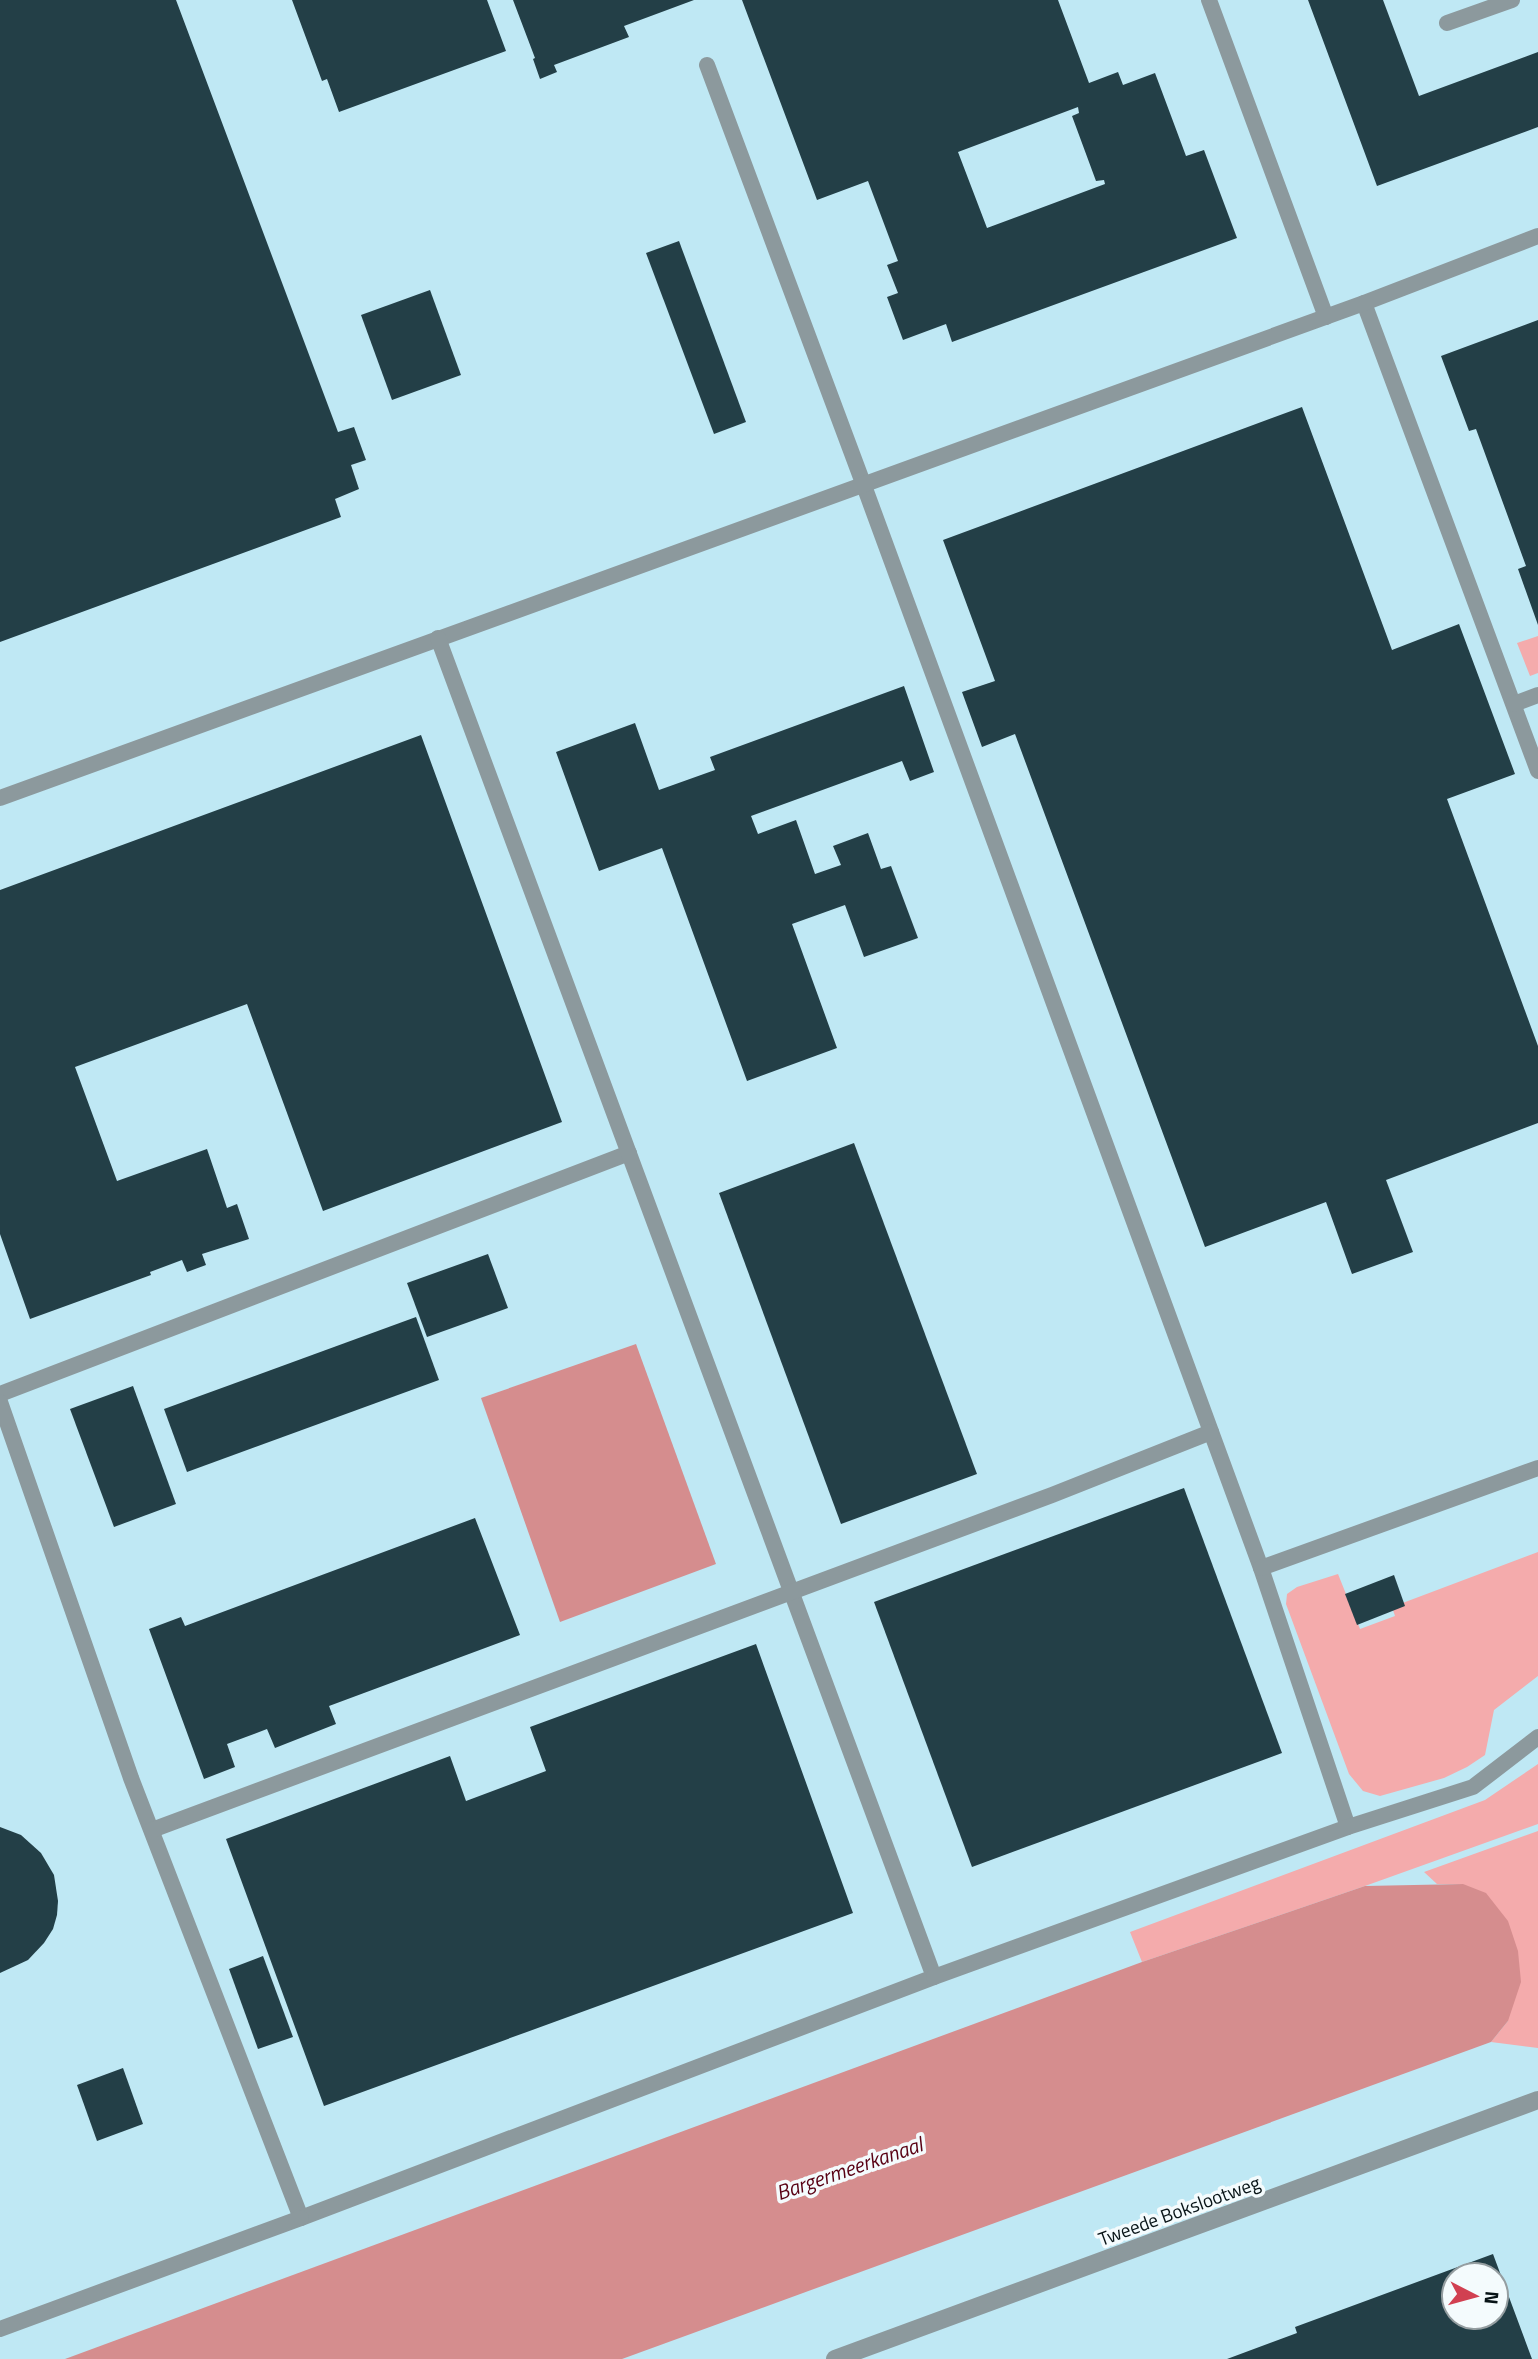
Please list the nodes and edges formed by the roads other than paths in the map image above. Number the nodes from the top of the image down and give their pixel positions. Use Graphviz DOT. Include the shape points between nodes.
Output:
graph roads {
  1 [pos="1209,0"];
  2 [pos="1512,0"];
  3 [pos="1447,23"];
  4 [pos="707,65"];
  5 [pos="1538,236"];
  6 [pos="1364,303"];
  7 [pos="1326,317"];
  8 [pos="863,483"];
  9 [pos="438,638"];
  10 [pos="1538,695"];
  11 [pos="1514,704"];
  12 [pos="1538,771"];
  13 [pos="0,798"];
  14 [pos="629,1153"];
  15 [pos="0,1394"];
  16 [pos="0,1402"];
  17 [pos="1211,1432"];
  18 [pos="1538,1468"];
  19 [pos="1261,1568"];
  20 [pos="791,1592"];
  21 [pos="1538,1737"];
  22 [pos="1348,1827"];
  23 [pos="152,1830"];
  24 [pos="934,1977"];
  25 [pos="1538,2101"];
  26 [pos="301,2218"];
  27 [pos="0,2329"];
  28 [pos="835,2359"];
  1 -- 7 [label="lane"];
  2 -- 3 [label="lane"];
  4 -- 8 [label="lane"];
  5 -- 6 [label="lane"];
  6 -- 7 [label="lane"];
  6 -- 11 [label="lane"];
  7 -- 8 [label="lane"];
  8 -- 9 [label="lane"];
  8 -- 17 [label="lane"];
  9 -- 13 [label="lane"];
  9 -- 14 [label="lane"];
  10 -- 11 [label="lane"];
  11 -- 12 [label="lane"];
  14 -- 15 [label="lane"];
  14 -- 20 [label="lane"];
  16 -- 23 [label="lane"];
  17 -- 19 [label="lane"];
  17 -- 20 [label="lane"];
  18 -- 19 [label="lane"];
  19 -- 22 [label="lane"];
  20 -- 23 [label="lane"];
  20 -- 24 [label="lane"];
  21 -- 22 [label="lane" via="1473,1787"];
  22 -- 24 [label="lane"];
  23 -- 26 [label="lane"];
  24 -- 26 [label="lane"];
  25 -- 28 [label="street, Tweede Bokslootweg"];
  26 -- 27 [label="lane"];
}
